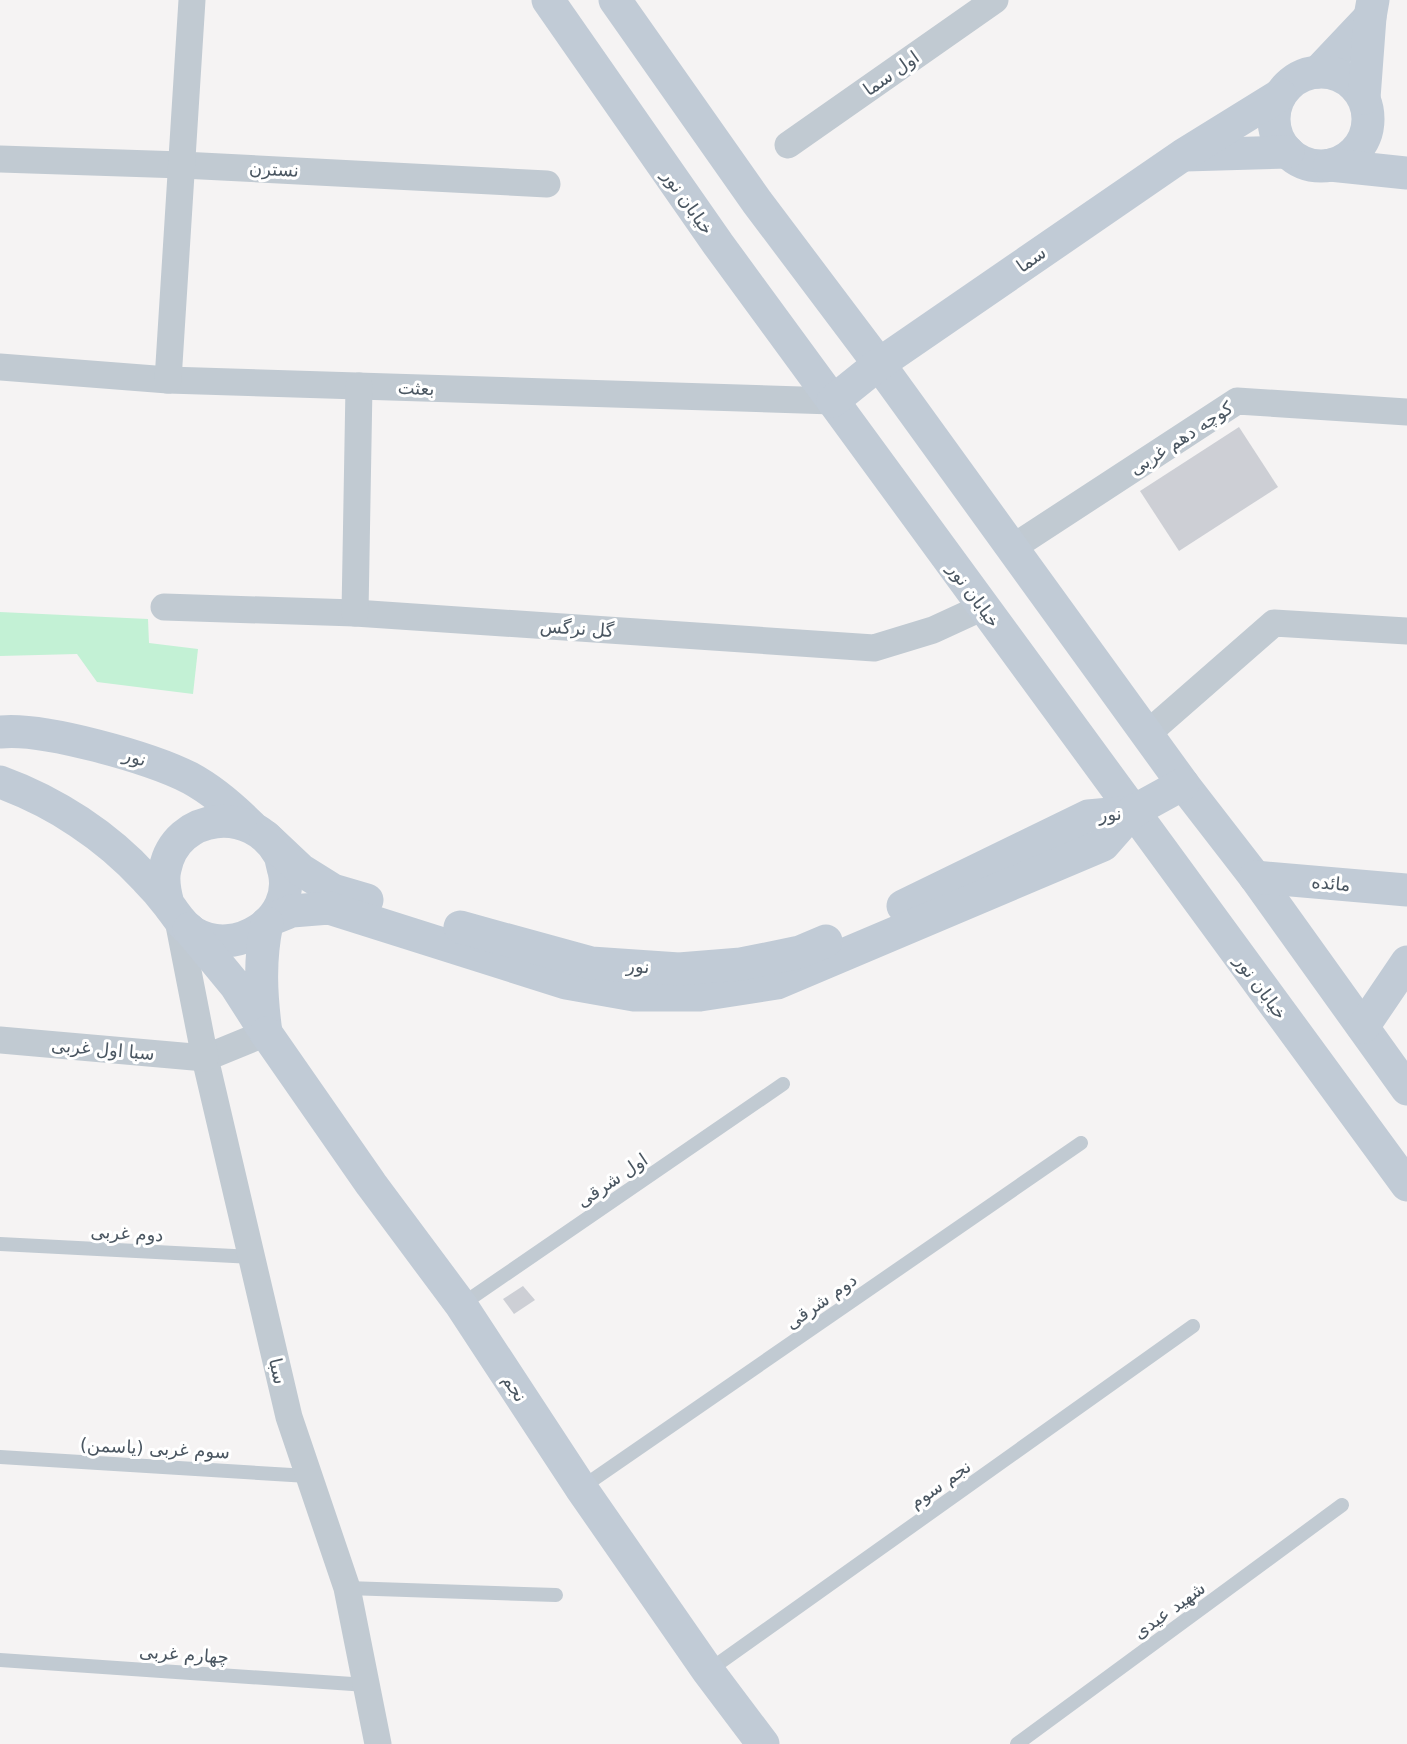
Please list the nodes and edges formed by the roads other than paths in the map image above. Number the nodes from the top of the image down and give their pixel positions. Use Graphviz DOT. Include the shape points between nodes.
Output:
graph roads {
  1 [pos="192,0"];
  2 [pos="548,0"];
  3 [pos="615,0"];
  4 [pos="994,0"];
  5 [pos="1371,8"];
  6 [pos="1318,72"];
  7 [pos="1280,95"];
  8 [pos="1366,113"];
  9 [pos="788,145"];
  10 [pos="1288,152"];
  11 [pos="1183,155"];
  12 [pos="0,159"];
  13 [pos="182,165"];
  14 [pos="1330,165"];
  15 [pos="1400,172"];
  16 [pos="547,184"];
  17 [pos="879,364"];
  18 [pos="0,367"];
  19 [pos="168,380"];
  20 [pos="359,386"];
  21 [pos="833,401"];
  22 [pos="1407,412"];
  23 [pos="1012,548"];
  24 [pos="164,607"];
  25 [pos="983,607"];
  26 [pos="355,614"];
  27 [pos="1407,631"];
  28 [pos="0,732"];
  29 [pos="1147,734"];
  30 [pos="0,782"];
  31 [pos="1183,784"];
  32 [pos="1132,812"];
  33 [pos="259,832"];
  34 [pos="1255,877"];
  35 [pos="1407,890"];
  36 [pos="178,918"];
  37 [pos="269,921"];
  38 [pos="1407,962"];
  39 [pos="1363,1028"];
  40 [pos="266,1033"];
  41 [pos="0,1040"];
  42 [pos="206,1058"];
  43 [pos="783,1084"];
  44 [pos="1407,1089"];
  45 [pos="1081,1143"];
  46 [pos="1407,1185"];
  47 [pos="0,1244"];
  48 [pos="253,1257"];
  49 [pos="460,1305"];
  50 [pos="1193,1326"];
  51 [pos="0,1457"];
  52 [pos="308,1476"];
  53 [pos="581,1488"];
  54 [pos="1342,1505"];
  55 [pos="346,1588"];
  56 [pos="556,1594"];
  57 [pos="0,1660"];
  58 [pos="708,1671"];
  59 [pos="366,1685"];
  60 [pos="378,1744"];
  61 [pos="763,1744"];
  62 [pos="1017,1744"];
  1 -- 13 [label="street"];
  2 -- 21 [label="main road, خیابان نور"];
  3 -- 17 [label="main road" via="757,202"];
  4 -- 9 [label="street, اول سما"];
  5 -- 6 [label="main road"];
  5 -- 8 [label="main road"];
  6 -- 7 [label="main road" via="1289,83"];
  6 -- 8 [label="main road" via="1345,78 1356,87"];
  7 -- 10 [label="main road" via="1274,125"];
  7 -- 11 [label="main road, سما"];
  8 -- 14 [label="main road" via="1363,140 1355,152"];
  8 -- 15 [label="main road"];
  10 -- 11 [label="main road"];
  10 -- 14 [label="main road" via="1300,161"];
  11 -- 17 [label="main road, سما"];
  12 -- 13 [label="street, نسترن"];
  13 -- 16 [label="street, نسترن"];
  13 -- 19 [label="street"];
  14 -- 15 [label="main road"];
  17 -- 21 [label="main road, سما"];
  17 -- 23 [label="main road"];
  18 -- 19 [label="street, بعثت"];
  19 -- 20 [label="street, بعثت"];
  20 -- 21 [label="street, بعثت"];
  20 -- 26 [label="street"];
  21 -- 25 [label="main road, خیابان نور"];
  22 -- 23 [label="street, کوچه دهم غربی" via="1237,401"];
  23 -- 29 [label="main road"];
  24 -- 26 [label="street, گل نرگس"];
  25 -- 26 [label="street, گل نرگس" via="933,630 874,648"];
  25 -- 32 [label="main road, خیابان نور"];
  27 -- 29 [label="street" via="1274,623"];
  28 -- 33 [label="main road, نور" via="49,735 155,763 217,795"];
  29 -- 31 [label="main road"];
  30 -- 36 [label="main road" via="50,804 86,826 145,878"];
  31 -- 32 [label="main road"];
  31 -- 34 [label="main road"];
  32 -- 33 [label="main road, نور" via="1088,816 800,952 741,964 680,969 591,963 333,890 301,870"];
  32 -- 37 [label="main road, نور" via="1103,845 799,974 777,983 700,995 634,995 566,983 329,908 292,911"];
  32 -- 46 [label="main road, خیابان نور"];
  33 -- 36 [label="main road" via="233,821 215,821 198,826 183,837 171,851 165,868 164,887"];
  33 -- 37 [label="main road" via="280,855 285,876 282,898"];
  34 -- 35 [label="main road, مائده"];
  34 -- 39 [label="main road"];
  36 -- 37 [label="main road" via="195,934 215,941 236,940 256,933"];
  36 -- 40 [label="main road, نجم" via="236,986"];
  36 -- 42 [label="street, سبا"];
  37 -- 40 [label="main road" via="260,971"];
  38 -- 39 [label="main road"];
  39 -- 44 [label="main road"];
  40 -- 42 [label="street"];
  40 -- 49 [label="main road, نجم"];
  41 -- 42 [label="street, سبا اول غربی"];
  42 -- 48 [label="street, سبا"];
  43 -- 49 [label="lane, اول شرقی"];
  45 -- 53 [label="lane, دوم شرقی"];
  47 -- 48 [label="lane, دوم غربی"];
  48 -- 52 [label="street, سبا" via="289,1417"];
  49 -- 53 [label="main road, نجم"];
  50 -- 58 [label="lane, نجم سوم"];
  51 -- 52 [label="lane, سوم غربی (یاسمن)"];
  52 -- 55 [label="street, سبا"];
  53 -- 58 [label="main road, نجم"];
  54 -- 62 [label="lane, شهید عیدی"];
  55 -- 56 [label="lane"];
  55 -- 59 [label="street, سبا"];
  57 -- 59 [label="lane, چهارم غربی"];
  58 -- 61 [label="main road, نجم"];
  59 -- 60 [label="street, سبا"];
}
